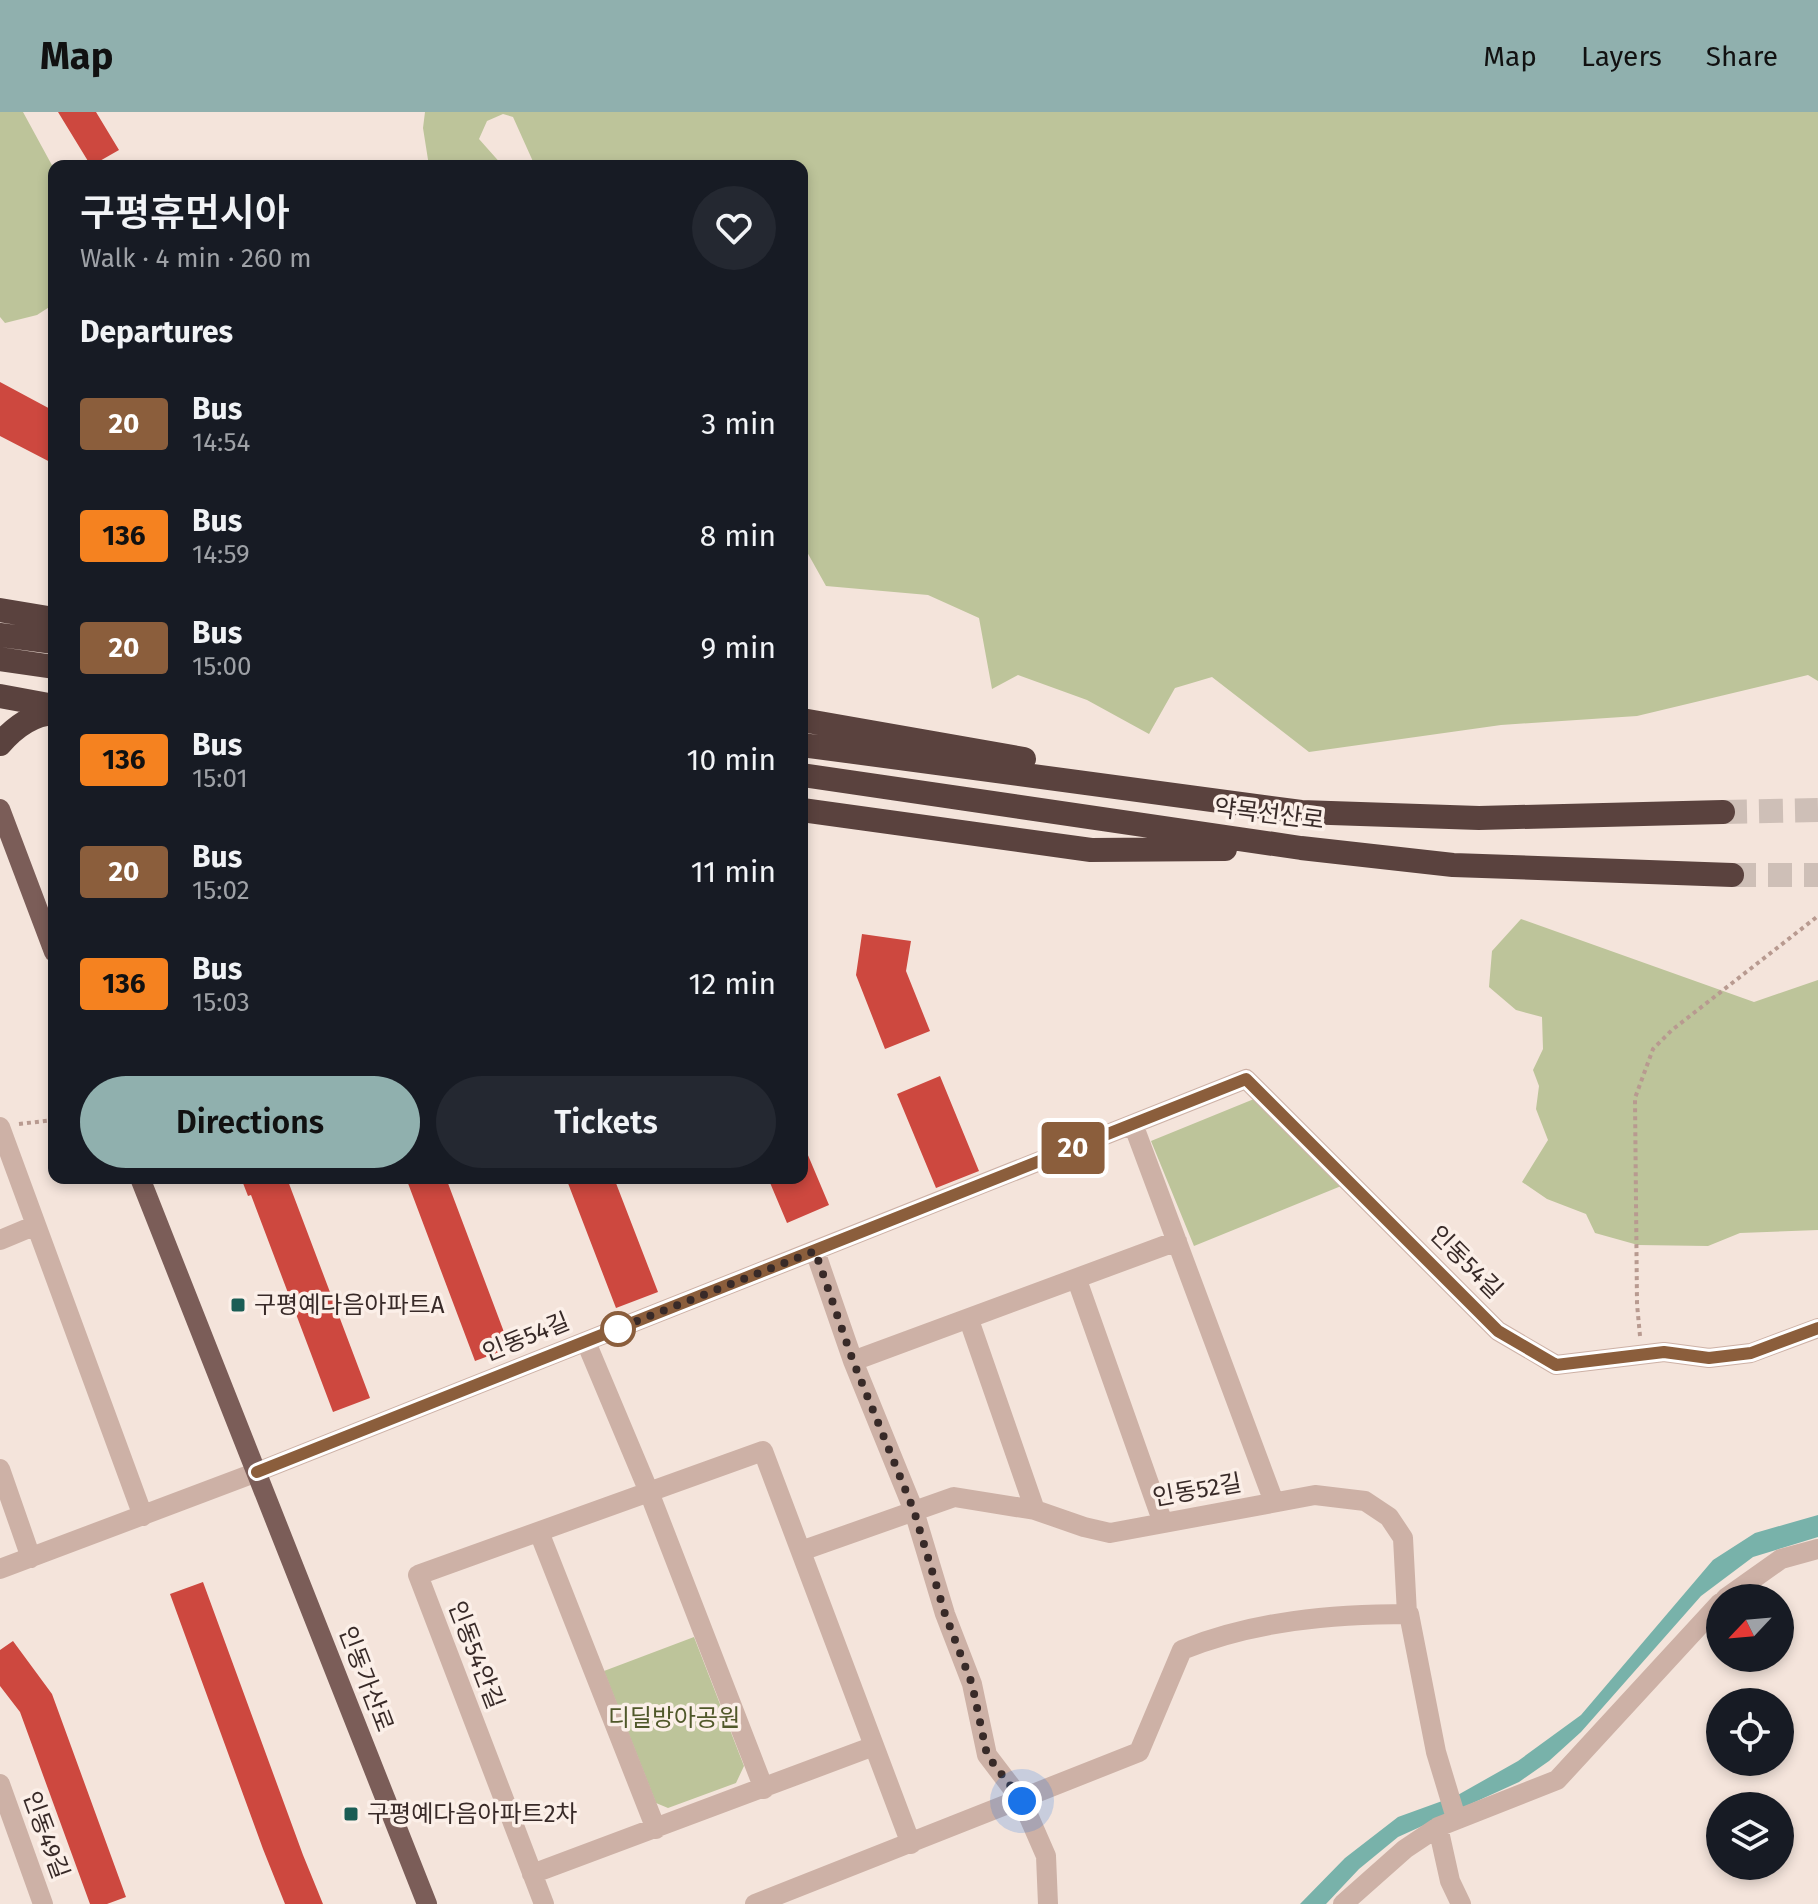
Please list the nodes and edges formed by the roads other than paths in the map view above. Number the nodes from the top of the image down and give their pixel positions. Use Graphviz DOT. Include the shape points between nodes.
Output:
graph roads {
  1 [pos="5,608"];
  2 [pos="48,618"];
  3 [pos="0,635"];
  4 [pos="48,641"];
  5 [pos="0,659"];
  6 [pos="48,666"];
  7 [pos="0,696"];
  8 [pos="48,705"];
  9 [pos="48,713"];
  10 [pos="808,721"];
  11 [pos="0,744"];
  12 [pos="808,746"];
  13 [pos="808,776"];
  14 [pos="0,809"];
  15 [pos="808,811"];
  16 [pos="1301,812"];
  17 [pos="1723,812"];
  18 [pos="1301,848"];
  19 [pos="1732,875"];
  20 [pos="48,936"];
  21 [pos="1133,1124"];
  22 [pos="0,1127"];
  23 [pos="142,1184"];
  24 [pos="36,1225"];
  25 [pos="0,1240"];
  26 [pos="1177,1241"];
  27 [pos="815,1251"];
  28 [pos="1077,1280"];
  29 [pos="969,1320"];
  30 [pos="1818,1328"];
  31 [pos="586,1342"];
  32 [pos="853,1361"];
  33 [pos="0,1469"];
  34 [pos="257,1472"];
  35 [pos="649,1492"];
  36 [pos="1274,1502"];
  37 [pos="1035,1510"];
  38 [pos="914,1511"];
  39 [pos="143,1516"];
  40 [pos="1163,1523"];
  41 [pos="539,1532"];
  42 [pos="1818,1549"];
  43 [pos="801,1551"];
  44 [pos="31,1558"];
  45 [pos="0,1569"];
  46 [pos="1746,1584"];
  47 [pos="1407,1614"];
  48 [pos="1706,1618"];
  49 [pos="874,1746"];
  50 [pos="0,1784"];
  51 [pos="764,1789"];
  52 [pos="1022,1801"];
  53 [pos="1447,1822"];
  54 [pos="656,1829"];
  55 [pos="911,1844"];
  56 [pos="532,1874"];
  57 [pos="43,1904"];
  58 [pos="427,1904"];
  59 [pos="544,1904"];
  60 [pos="757,1904"];
  61 [pos="1048,1904"];
  62 [pos="1343,1904"];
  63 [pos="1461,1904"];
  1 -- 2 [label="highway"];
  3 -- 4 [label="highway"];
  5 -- 6 [label="highway"];
  7 -- 8 [label="highway"];
  9 -- 11 [label="highway"];
  10 -- 16 [label="highway"];
  12 -- 16 [label="highway, 약목선산로"];
  13 -- 18 [label="highway, 약목선산로"];
  14 -- 20 [label="main road"];
  15 -- 18 [label="highway" via="1091,850"];
  16 -- 17 [label="highway, 약목선산로" via="1479,818"];
  18 -- 19 [label="highway, 약목선산로" via="1453,865"];
  21 -- 26 [label="street"];
  21 -- 27 [label="street, 인동54길"];
  21 -- 30 [label="street, 인동54길" via="1246,1079 1498,1331 1556,1365 1664,1352 1709,1358 1751,1353"];
  22 -- 24 [label="street"];
  23 -- 34 [label="main road, 인동가산로"];
  24 -- 25 [label="street"];
  24 -- 39 [label="street"];
  26 -- 28 [label="street"];
  26 -- 36 [label="street"];
  27 -- 31 [label="street, 인동54길"];
  27 -- 32 [label="street"];
  28 -- 29 [label="street"];
  28 -- 40 [label="street"];
  29 -- 32 [label="street"];
  29 -- 37 [label="street"];
  31 -- 34 [label="street, 인동54길"];
  31 -- 35 [label="street"];
  32 -- 38 [label="street"];
  33 -- 44 [label="street"];
  34 -- 39 [label="street"];
  34 -- 58 [label="main road, 인동가산로"];
  35 -- 41 [label="street, 인동54안길"];
  35 -- 43 [label="street, 인동54안길" via="763,1451"];
  35 -- 51 [label="street"];
  36 -- 40 [label="street, 인동52길"];
  36 -- 47 [label="street, 인동52길" via="1315,1495 1353,1499 1389,1517 1403,1538"];
  37 -- 38 [label="street, 인동52길" via="954,1497"];
  37 -- 40 [label="street, 인동52길" via="1110,1533"];
  38 -- 43 [label="street"];
  38 -- 52 [label="street" via="972,1684 987,1755"];
  39 -- 44 [label="street"];
  41 -- 54 [label="street"];
  41 -- 56 [label="street, 인동54안길" via="418,1575"];
  42 -- 46 [label="street" via="1781,1559"];
  43 -- 49 [label="street, 인동54안길"];
  44 -- 45 [label="street"];
  47 -- 52 [label="street" via="1337,1615 1219,1635 1182,1650 1139,1752"];
  47 -- 53 [label="street, 인동52길"];
  48 -- 53 [label="street" via="1557,1780"];
  49 -- 51 [label="street"];
  49 -- 55 [label="street, 인동54안길"];
  50 -- 57 [label="street, 인동49길"];
  51 -- 54 [label="street"];
  52 -- 55 [label="street"];
  52 -- 61 [label="street" via="1046,1856"];
  53 -- 62 [label="street" via="1405,1849"];
  53 -- 63 [label="street, 인동52길" via="1450,1881"];
  54 -- 56 [label="street"];
  55 -- 60 [label="street"];
  56 -- 59 [label="street, 인동54안길"];
}
